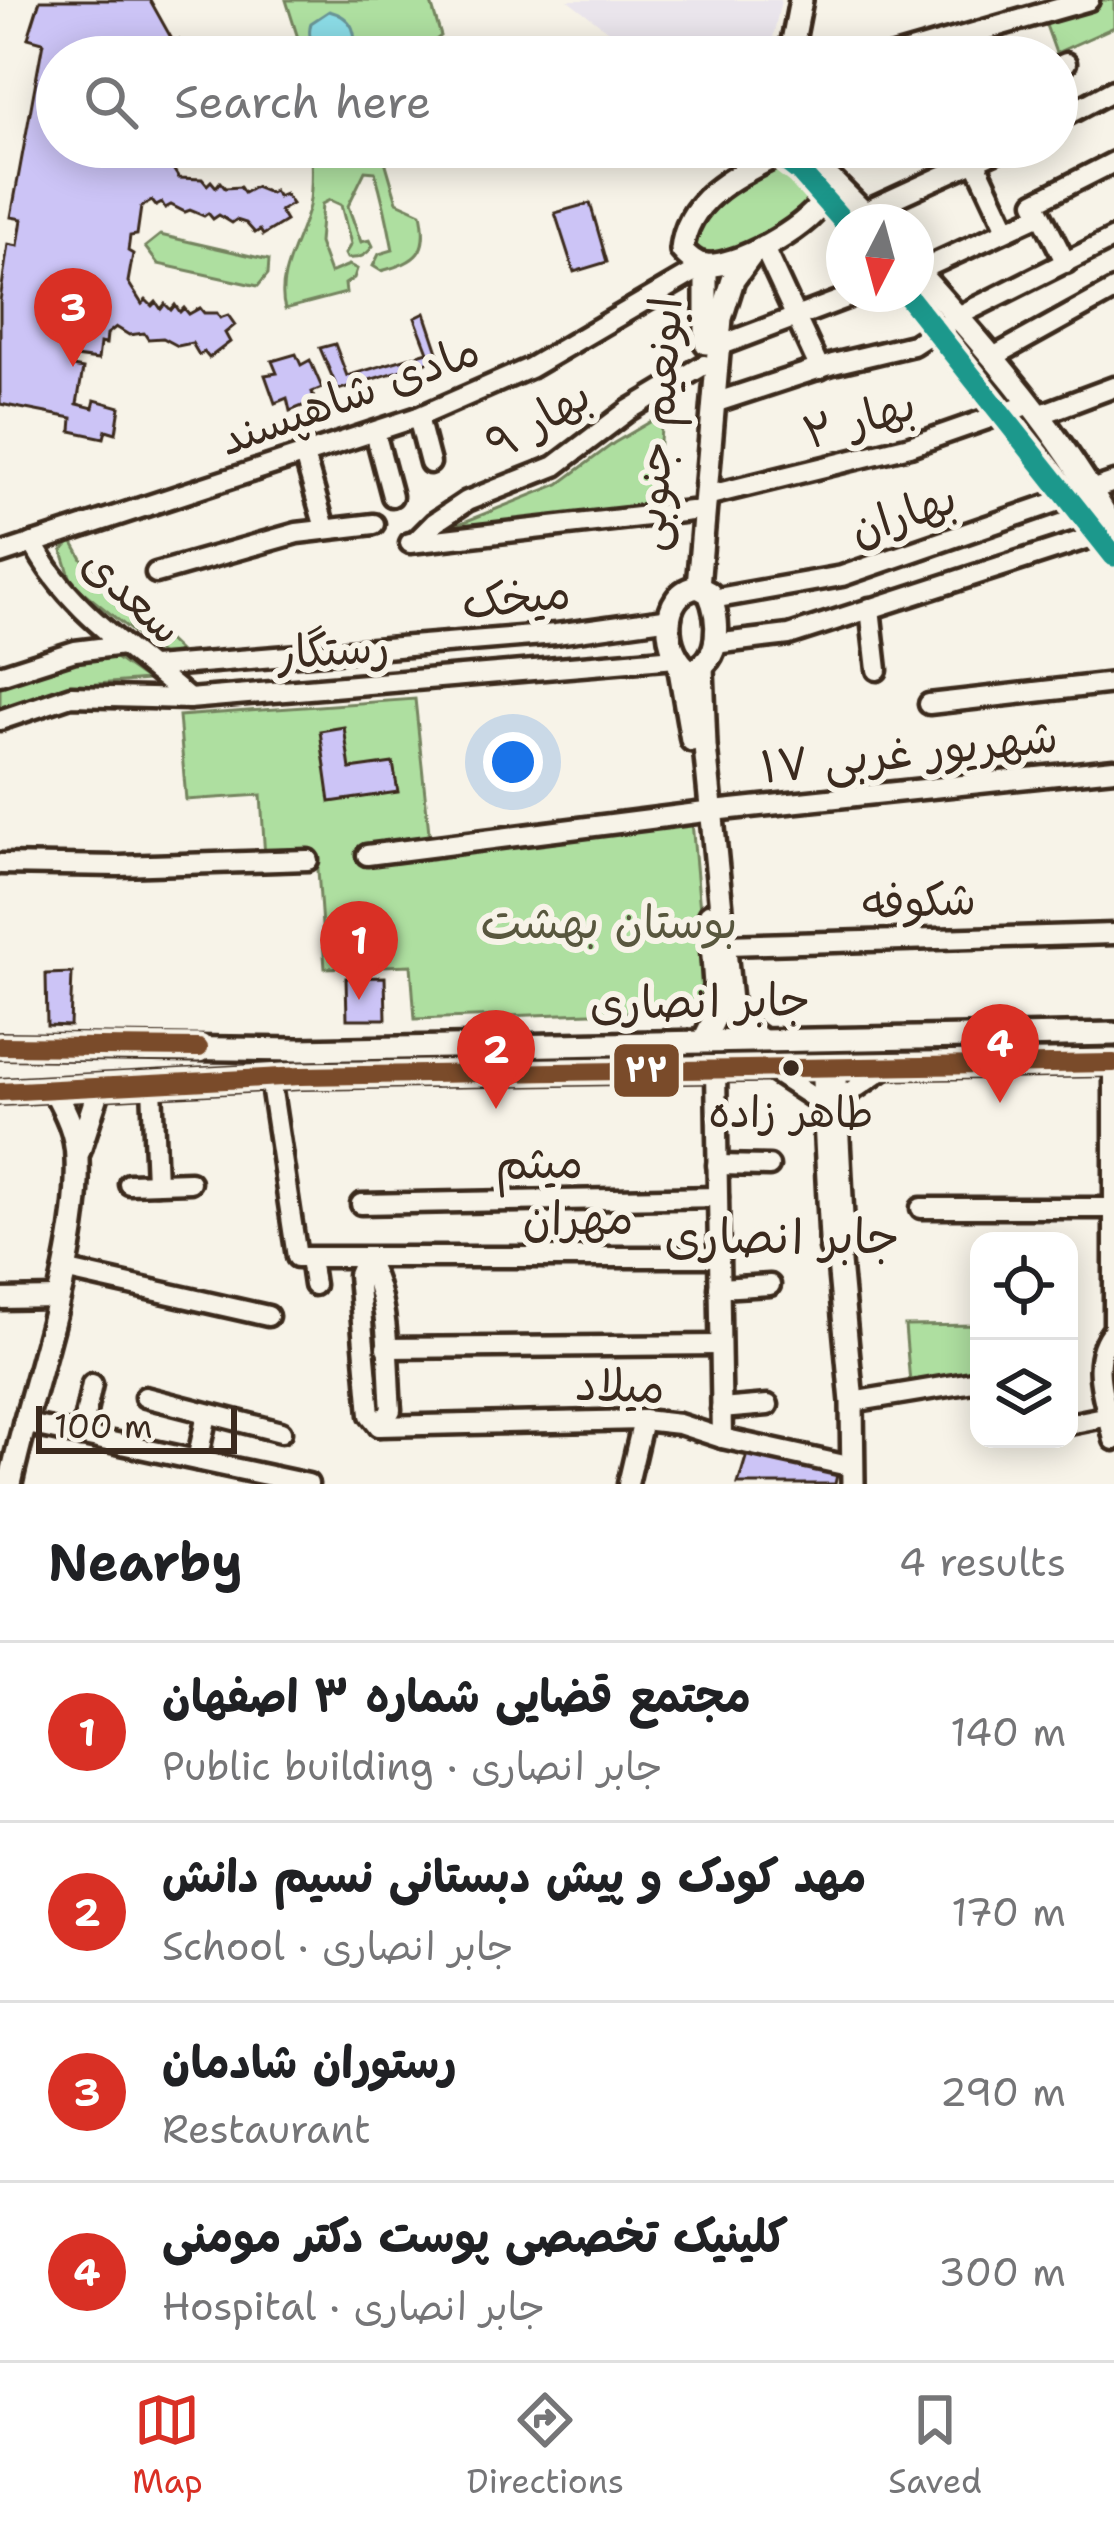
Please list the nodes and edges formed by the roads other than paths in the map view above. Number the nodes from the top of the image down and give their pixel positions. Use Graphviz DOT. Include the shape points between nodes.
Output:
graph roads {
  1 [pos="802,0"];
  2 [pos="1076,2"];
  3 [pos="794,36"];
  4 [pos="961,36"];
  5 [pos="1114,91"];
  6 [pos="1078,109"];
  7 [pos="1114,162"];
  8 [pos="752,168"];
  9 [pos="817,168"];
  10 [pos="823,168"];
  11 [pos="966,168"];
  12 [pos="978,168"];
  13 [pos="748,170"];
  14 [pos="857,204"];
  15 [pos="895,204"];
  16 [pos="1037,209"];
  17 [pos="826,213"];
  18 [pos="812,215"];
  19 [pos="1007,230"];
  20 [pos="1114,238"];
  21 [pos="758,249"];
  22 [pos="1066,262"];
  23 [pos="934,263"];
  24 [pos="706,265"];
  25 [pos="934,290"];
  26 [pos="1114,290"];
  27 [pos="826,306"];
  28 [pos="958,316"];
  29 [pos="797,317"];
  30 [pos="719,346"];
  31 [pos="993,357"];
  32 [pos="704,365"];
  33 [pos="820,369"];
  34 [pos="1114,386"];
  35 [pos="714,404"];
  36 [pos="1034,410"];
  37 [pos="418,417"];
  38 [pos="375,432"];
  39 [pos="304,455"];
  40 [pos="430,463"];
  41 [pos="1114,482"];
  42 [pos="1091,489"];
  43 [pos="392,496"];
  44 [pos="698,504"];
  45 [pos="374,524"];
  46 [pos="325,529"];
  47 [pos="1114,530"];
  48 [pos="33,543"];
  49 [pos="409,543"];
  50 [pos="0,554"];
  51 [pos="156,573"];
  52 [pos="698,591"];
  53 [pos="870,608"];
  54 [pos="670,617"];
  55 [pos="714,644"];
  56 [pos="124,645"];
  57 [pos="686,664"];
  58 [pos="153,667"];
  59 [pos="877,670"];
  60 [pos="0,675"];
  61 [pos="1114,683"];
  62 [pos="189,699"];
  63 [pos="929,704"];
  64 [pos="0,720"];
  65 [pos="1114,769"];
  66 [pos="707,812"];
  67 [pos="367,855"];
  68 [pos="308,860"];
  69 [pos="0,864"];
  70 [pos="1114,934"];
  71 [pos="727,945"];
  72 [pos="1114,1034"];
  73 [pos="828,1038"];
  74 [pos="760,1039"];
  75 [pos="704,1040"];
  76 [pos="0,1046"];
  77 [pos="299,1050"];
  78 [pos="0,1058"];
  79 [pos="1114,1063"];
  80 [pos="884,1069"];
  81 [pos="771,1070"];
  82 [pos="828,1070"];
  83 [pos="716,1071"];
  84 [pos="300,1076"];
  85 [pos="0,1078"];
  86 [pos="271,1078"];
  87 [pos="152,1086"];
  88 [pos="99,1089"];
  89 [pos="55,1090"];
  90 [pos="0,1092"];
  91 [pos="830,1102"];
  92 [pos="78,1157"];
  93 [pos="717,1165"];
  94 [pos="769,1166"];
  95 [pos="190,1182"];
  96 [pos="156,1183"];
  97 [pos="129,1184"];
  98 [pos="718,1197"];
  99 [pos="361,1204"];
  100 [pos="921,1208"];
  101 [pos="1114,1208"];
  102 [pos="719,1257"];
  103 [pos="310,1258"];
  104 [pos="365,1258"];
  105 [pos="839,1262"];
  106 [pos="64,1270"];
  107 [pos="314,1285"];
  108 [pos="770,1285"];
  109 [pos="719,1288"];
  110 [pos="56,1298"];
  111 [pos="0,1299"];
  112 [pos="371,1309"];
  113 [pos="268,1316"];
  114 [pos="1108,1341"];
  115 [pos="720,1345"];
  116 [pos="387,1353"];
  117 [pos="365,1361"];
  118 [pos="970,1382"];
  119 [pos="92,1384"];
  120 [pos="145,1397"];
  121 [pos="852,1402"];
  122 [pos="768,1405"];
  123 [pos="721,1408"];
  124 [pos="207,1415"];
  125 [pos="1111,1416"];
  126 [pos="643,1420"];
  127 [pos="1078,1422"];
  128 [pos="23,1423"];
  129 [pos="379,1426"];
  130 [pos="281,1432"];
  131 [pos="81,1436"];
  132 [pos="722,1438"];
  133 [pos="1114,1440"];
  134 [pos="8,1458"];
  135 [pos="197,1460"];
  136 [pos="231,1476"];
  137 [pos="853,1476"];
  138 [pos="10,1484"];
  139 [pos="308,1484"];
  140 [pos="628,1484"];
  1 -- 3 [label="main road"];
  2 -- 4 [label="street"];
  5 -- 6 [label="street"];
  7 -- 16 [label="street"];
  8 -- 13 [label="main road"];
  9 -- 18 [label="main road" via="824,200"];
  10 -- 14 [label="main road"];
  11 -- 15 [label="street"];
  12 -- 19 [label="street"];
  13 -- 24 [label="main road" via="704,199 684,231 682,250"];
  16 -- 19 [label="street"];
  16 -- 22 [label="street"];
  17 -- 18 [label="main road"];
  18 -- 21 [label="main road"];
  19 -- 23 [label="street"];
  20 -- 22 [label="street"];
  21 -- 24 [label="main road"];
  21 -- 29 [label="street"];
  21 -- 30 [label="main road, ابونعیم جنوبی" via="733,280"];
  22 -- 28 [label="street"];
  24 -- 32 [label="main road, ابونعیم جنوبی"];
  24 -- 37 [label="street, مادی شاهپسند" via="530,368"];
  25 -- 28 [label="main road"];
  26 -- 31 [label="street"];
  27 -- 29 [label="street"];
  28 -- 31 [label="main road"];
  28 -- 33 [label="street" via="913,345"];
  29 -- 30 [label="street"];
  29 -- 33 [label="street"];
  30 -- 35 [label="main road, ابونعیم جنوبی"];
  31 -- 36 [label="main road"];
  32 -- 44 [label="main road, ابونعیم جنوبی"];
  32 -- 49 [label="street, بهار ۹" via="555,466 467,501"];
  33 -- 35 [label="street"];
  34 -- 36 [label="street, بهار ۲"];
  35 -- 44 [label="main road, ابونعیم جنوبی"];
  36 -- 42 [label="main road"];
  36 -- 44 [label="street, بهار ۲"];
  37 -- 38 [label="street, مادی شاهپسند"];
  37 -- 40 [label="street"];
  38 -- 39 [label="street, مادی شاهپسند"];
  38 -- 43 [label="street"];
  39 -- 46 [label="street"];
  39 -- 48 [label="street, مادی شاهپسند"];
  41 -- 42 [label="street, بهاران"];
  42 -- 47 [label="main road"];
  42 -- 52 [label="street, بهاران" via="842,576"];
  44 -- 49 [label="street, بهار ۲"];
  44 -- 52 [label="main road, ابونعیم جنوبی"];
  45 -- 46 [label="street"];
  46 -- 51 [label="street"];
  47 -- 53 [label="street"];
  48 -- 50 [label="street, مادی شاهپسند"];
  48 -- 56 [label="street, سعدی" via="55,582"];
  52 -- 54 [label="main road" via="675,598"];
  52 -- 55 [label="main road" via="716,622"];
  53 -- 55 [label="street" via="789,635"];
  53 -- 59 [label="street"];
  54 -- 57 [label="main road"];
  54 -- 58 [label="street, میخک"];
  55 -- 57 [label="main road" via="713,655"];
  56 -- 58 [label="street, سعدی"];
  56 -- 60 [label="street"];
  57 -- 62 [label="street, رستگار"];
  57 -- 66 [label="main road"];
  58 -- 62 [label="street, سعدی"];
  61 -- 63 [label="street"];
  62 -- 64 [label="street, رستگار" via="71,696"];
  65 -- 66 [label="street, ۱۷ شهریور غربی"];
  66 -- 67 [label="street, ۱۷ شهریور غربی"];
  66 -- 71 [label="main road"];
  66 -- 75 [label="main road" via="717,1013"];
  68 -- 69 [label="street"];
  70 -- 71 [label="street, شکوفه"];
  71 -- 74 [label="main road" via="732,1012"];
  72 -- 73 [label="main road, جابر انصاری"];
  73 -- 74 [label="main road, جابر انصاری"];
  73 -- 82 [label="main road"];
  74 -- 75 [label="main road, جابر انصاری"];
  75 -- 77 [label="main road, جابر انصاری"];
  76 -- 77 [label="main road, جابر انصاری"];
  77 -- 78 [label="main road"];
  79 -- 80 [label="main road, جابر انصاری"];
  79 -- 101 [label="street"];
  80 -- 82 [label="main road, جابر انصاری"];
  80 -- 91 [label="street"];
  81 -- 82 [label="main road, جابر انصاری"];
  81 -- 83 [label="main road, جابر انصاری"];
  81 -- 91 [label="street"];
  82 -- 91 [label="street"];
  83 -- 84 [label="main road, جابر انصاری"];
  83 -- 93 [label="street"];
  84 -- 85 [label="main road"];
  84 -- 86 [label="main road, جابر انصاری"];
  86 -- 87 [label="main road, جابر انصاری"];
  86 -- 103 [label="street" via="297,1258"];
  87 -- 88 [label="main road, جابر انصاری"];
  87 -- 96 [label="street"];
  88 -- 89 [label="main road, جابر انصاری"];
  88 -- 92 [label="main road"];
  89 -- 90 [label="main road, جابر انصاری"];
  89 -- 92 [label="main road"];
  91 -- 105 [label="street" via="830,1249"];
  92 -- 106 [label="main road"];
  93 -- 94 [label="street"];
  93 -- 98 [label="street"];
  95 -- 96 [label="street"];
  96 -- 97 [label="street"];
  98 -- 99 [label="street, میثم"];
  98 -- 102 [label="street"];
  100 -- 101 [label="street"];
  101 -- 114 [label="street"];
  102 -- 104 [label="street, مهران"];
  102 -- 109 [label="street"];
  103 -- 104 [label="street, مهران"];
  103 -- 107 [label="street"];
  104 -- 112 [label="street" via="358,1275"];
  105 -- 121 [label="main road"];
  106 -- 110 [label="main road"];
  106 -- 113 [label="street"];
  108 -- 109 [label="street"];
  109 -- 115 [label="street"];
  110 -- 111 [label="street"];
  110 -- 128 [label="main road"];
  112 -- 116 [label="street"];
  112 -- 117 [label="street"];
  114 -- 125 [label="street" via="1098,1363"];
  115 -- 116 [label="street"];
  115 -- 123 [label="street"];
  116 -- 117 [label="street"];
  116 -- 129 [label="street" via="391,1411"];
  117 -- 129 [label="street" via="370,1415"];
  118 -- 121 [label="street"];
  119 -- 131 [label="street"];
  120 -- 124 [label="street"];
  121 -- 137 [label="main road"];
  122 -- 123 [label="street"];
  123 -- 132 [label="street"];
  124 -- 130 [label="street"];
  124 -- 135 [label="street"];
  125 -- 127 [label="street"];
  125 -- 133 [label="street"];
  126 -- 129 [label="street, میلاد"];
  126 -- 132 [label="street, میلاد"];
  126 -- 140 [label="street"];
  128 -- 131 [label="street"];
  128 -- 134 [label="main road"];
  131 -- 135 [label="street"];
  132 -- 137 [label="street, میلاد"];
  134 -- 138 [label="main road"];
  135 -- 136 [label="street"];
  136 -- 139 [label="street"];
}
